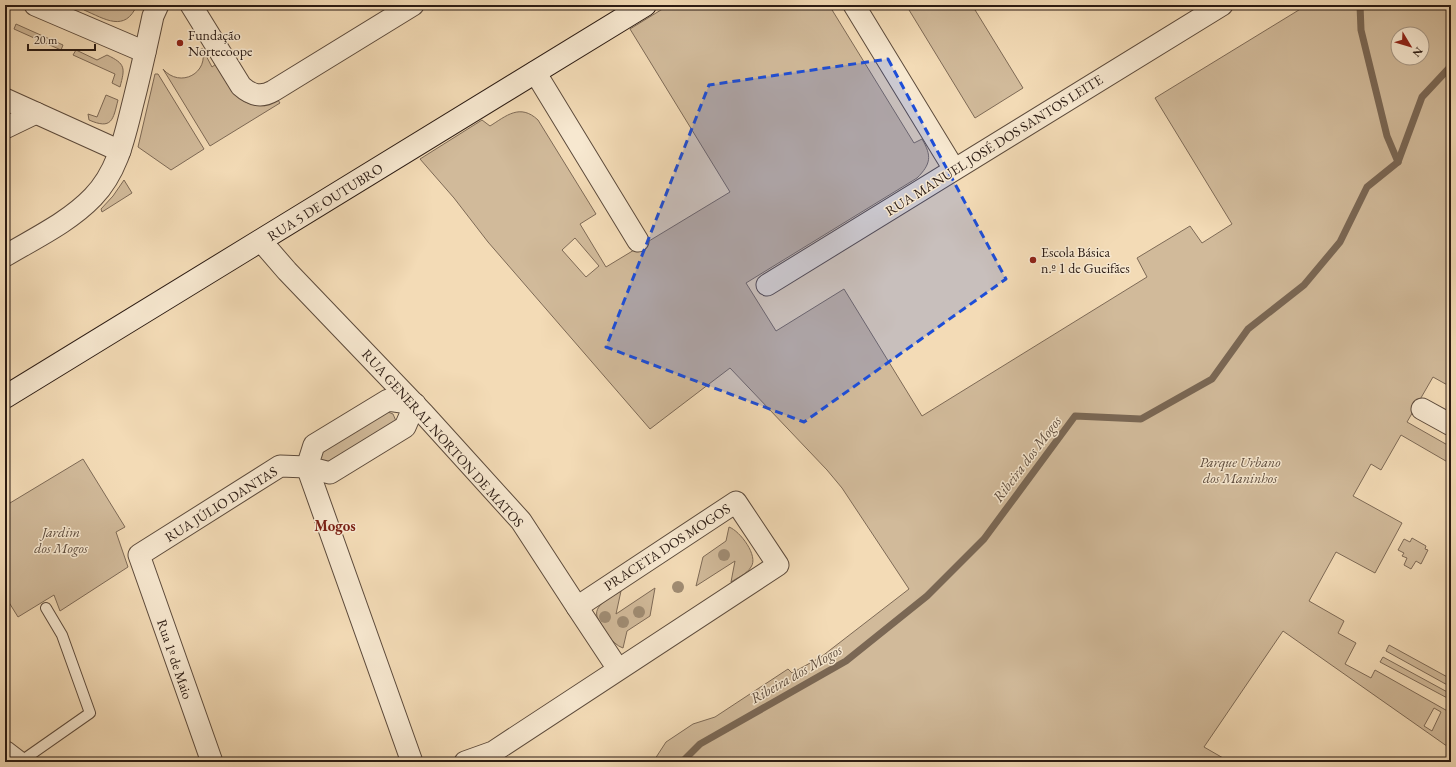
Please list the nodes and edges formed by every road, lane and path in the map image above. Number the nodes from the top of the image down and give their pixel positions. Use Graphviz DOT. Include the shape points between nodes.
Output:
graph roads {
  1 [pos="35,5"];
  2 [pos="158,5"];
  3 [pos="414,5"];
  4 [pos="645,5"];
  5 [pos="854,5"];
  6 [pos="1222,5"];
  7 [pos="200,8"];
  8 [pos="146,52"];
  9 [pos="535,72"];
  10 [pos="5,99"];
  11 [pos="36,113"];
  12 [pos="5,128"];
  13 [pos="120,151"];
  14 [pos="954,169"];
  15 [pos="261,241"];
  16 [pos="638,241"];
  17 [pos="5,256"];
  18 [pos="767,285"];
  19 [pos="5,398"];
  20 [pos="414,404"];
  21 [pos="1422,409"];
  22 [pos="1451,425"];
  23 [pos="307,468"];
  24 [pos="139,555"];
  25 [pos="576,607"];
  26 [pos="46,608"];
  27 [pos="618,670"];
  28 [pos="5,752"];
  29 [pos="19,762"];
  30 [pos="212,762"];
  31 [pos="412,762"];
  32 [pos="465,762"];
  1 -- 8 [label="street"];
  2 -- 8 [label="street" via="153,16"];
  3 -- 7 [label="street" via="273,91 258,95 241,86"];
  4 -- 9 [label="main road, RUA 5 DE OUTUBRO"];
  5 -- 14 [label="street"];
  6 -- 14 [label="street, RUA MANUEL JOSÉ DOS SANTOS LEITE"];
  8 -- 13 [label="street"];
  9 -- 15 [label="main road, RUA 5 DE OUTUBRO"];
  9 -- 16 [label="street"];
  10 -- 11 [label="street"];
  11 -- 12 [label="street"];
  11 -- 13 [label="street"];
  13 -- 17 [label="street" via="113,170 92,198 59,223"];
  14 -- 18 [label="street, RUA MANUEL JOSÉ DOS SANTOS LEITE"];
  15 -- 19 [label="main road, RUA 5 DE OUTUBRO"];
  15 -- 20 [label="street, RUA GENERAL NORTON DE MATOS"];
  20 -- 23 [label="street, RUA JÚLIO DANTAS" via="405,427 330,473"];
  20 -- 23 [label="street" via="388,400 314,445"];
  20 -- 25 [label="street, RUA GENERAL NORTON DE MATOS" via="521,521"];
  21 -- 22 [label="street"];
  23 -- 24 [label="street, RUA JÚLIO DANTAS" via="280,466"];
  23 -- 31 [label="street"];
  24 -- 30 [label="street, Rua 1º de Maio"];
  25 -- 27 [label="street, RUA GENERAL NORTON DE MATOS"];
  25 -- 27 [label="street, PRACETA DOS MOGOS" via="736,502 778,565"];
  26 -- 29 [label="lane" via="62,635 90,713"];
  27 -- 32 [label="street" via="493,752"];
  28 -- 29 [label="main road"];
}
